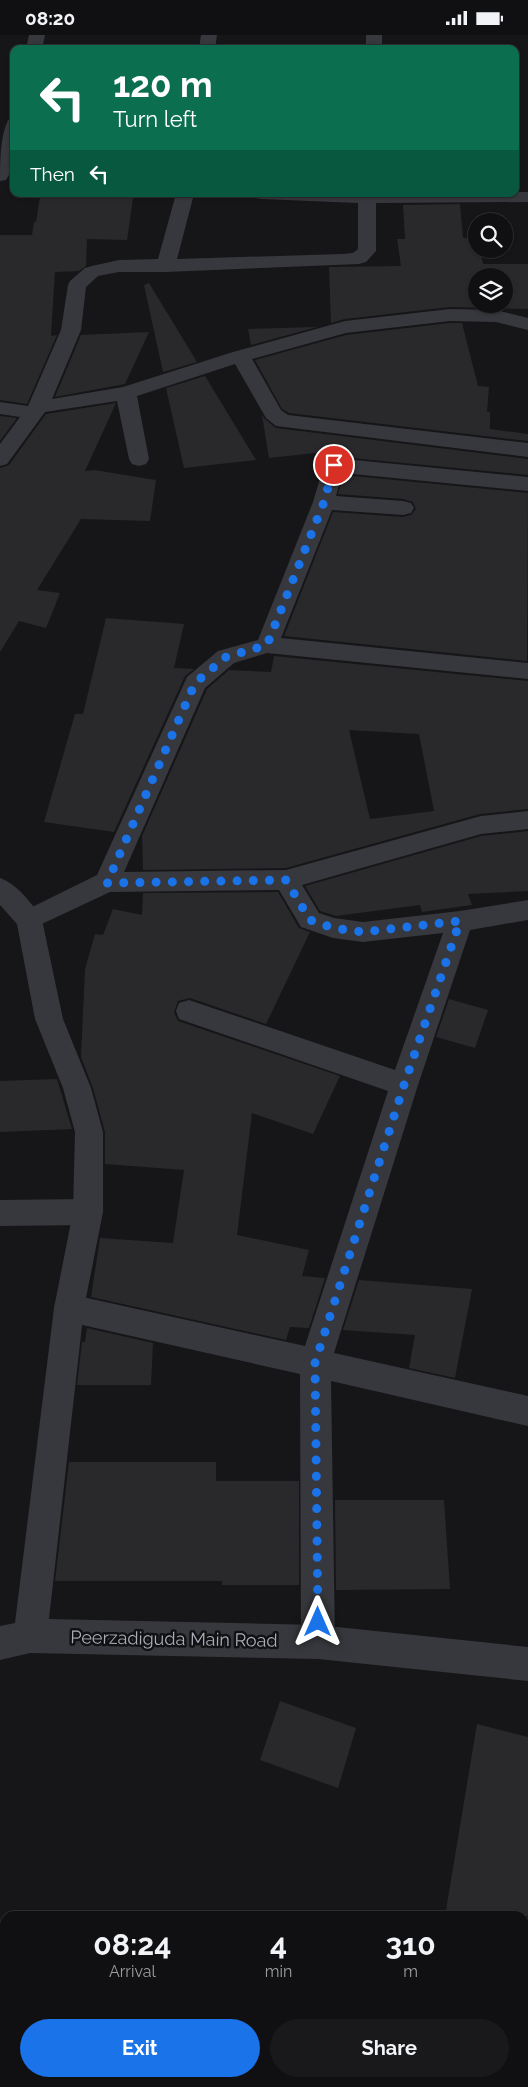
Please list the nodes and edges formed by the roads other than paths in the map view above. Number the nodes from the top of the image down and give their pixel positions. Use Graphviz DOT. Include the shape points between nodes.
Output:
graph roads {
  1 [pos="10,139"];
  2 [pos="0,176"];
  3 [pos="184,197"];
  4 [pos="367,197"];
  5 [pos="166,265"];
  6 [pos="528,324"];
  7 [pos="240,356"];
  8 [pos="126,393"];
  9 [pos="0,408"];
  10 [pos="36,410"];
  11 [pos="528,450"];
  12 [pos="0,459"];
  13 [pos="139,459"];
  14 [pos="528,484"];
  15 [pos="324,502"];
  16 [pos="403,508"];
  17 [pos="267,645"];
  18 [pos="528,671"];
  19 [pos="528,820"];
  20 [pos="286,880"];
  21 [pos="107,883"];
  22 [pos="0,888"];
  23 [pos="528,910"];
  24 [pos="29,920"];
  25 [pos="460,921"];
  26 [pos="189,1011"];
  27 [pos="404,1085"];
  28 [pos="88,1212"];
  29 [pos="0,1213"];
  30 [pos="69,1308"];
  31 [pos="315,1363"];
  32 [pos="528,1411"];
  33 [pos="15,1639"];
  34 [pos="318,1641"];
  35 [pos="528,1664"];
  1 -- 2 [label="street"];
  3 -- 5 [label="street"];
  4 -- 5 [label="street" via="367,251 359,258"];
  5 -- 10 [label="street" via="119,266 92,272 77,285 71,330"];
  6 -- 7 [label="street" via="496,316 450,315 345,327"];
  7 -- 8 [label="street"];
  7 -- 11 [label="street" via="273,414 284,421"];
  8 -- 10 [label="street"];
  8 -- 13 [label="street"];
  9 -- 10 [label="street"];
  10 -- 12 [label="street"];
  14 -- 15 [label="street" via="334,465"];
  15 -- 16 [label="street"];
  15 -- 17 [label="street"];
  17 -- 18 [label="street"];
  17 -- 21 [label="street" via="226,657 195,683"];
  19 -- 20 [label="street" via="481,825"];
  20 -- 21 [label="street"];
  20 -- 25 [label="street" via="310,920 333,928 363,932"];
  21 -- 24 [label="street"];
  22 -- 24 [label="street"];
  23 -- 25 [label="street"];
  24 -- 28 [label="street" via="49,1019 77,1088 89,1131"];
  25 -- 27 [label="street"];
  26 -- 27 [label="street"];
  27 -- 31 [label="street"];
  28 -- 29 [label="street"];
  28 -- 30 [label="street"];
  30 -- 31 [label="street"];
  30 -- 33 [label="street"];
  31 -- 32 [label="street"];
  31 -- 34 [label="street"];
  33 -- 34 [label="street, Peerzadiguda Main Road"];
  34 -- 35 [label="street, Peerzadiguda Main Road"];
}
